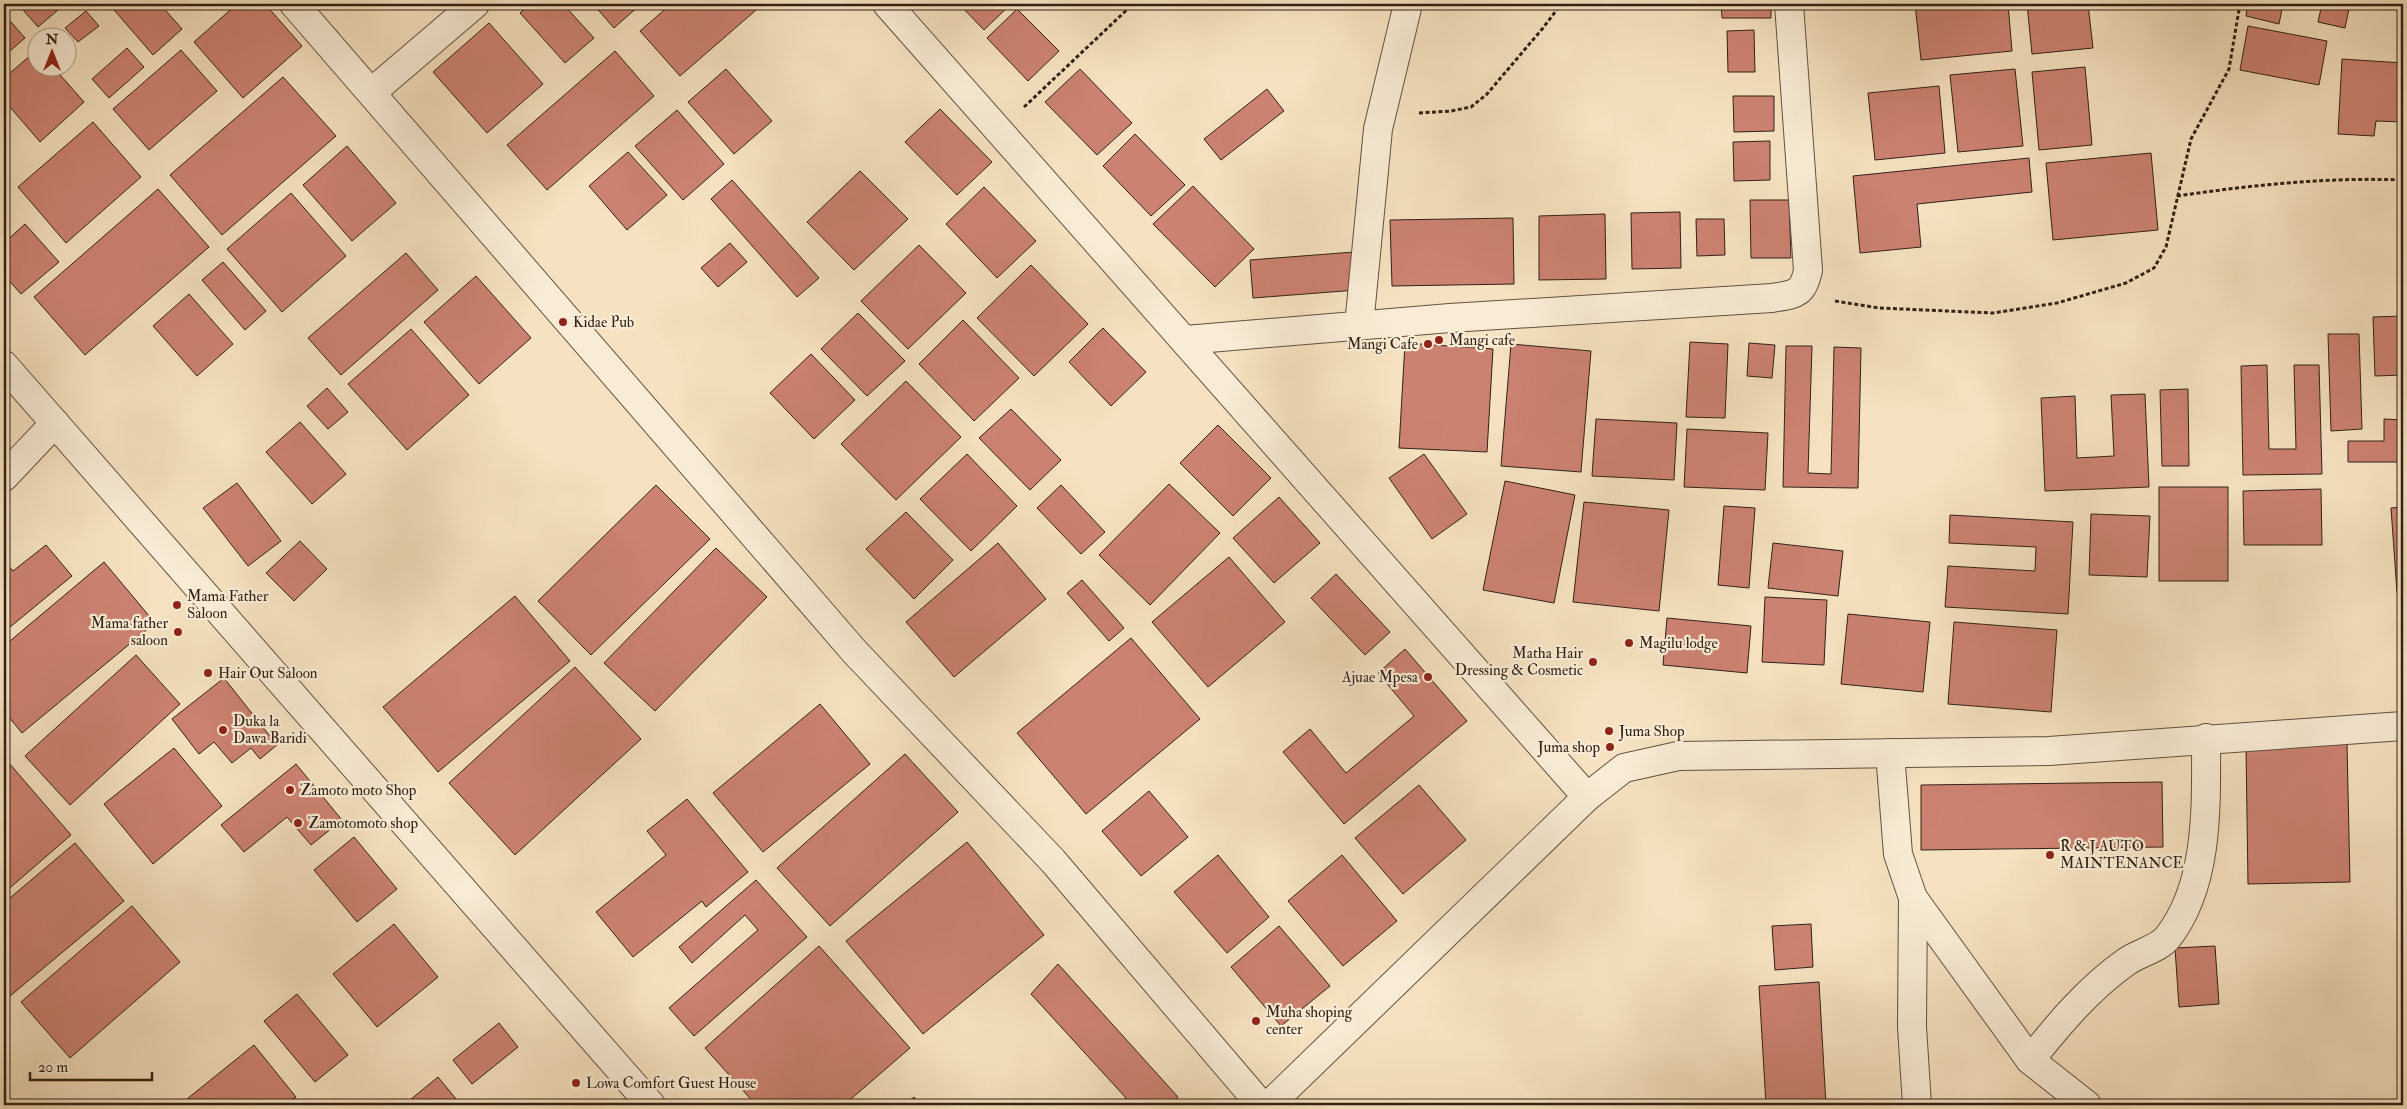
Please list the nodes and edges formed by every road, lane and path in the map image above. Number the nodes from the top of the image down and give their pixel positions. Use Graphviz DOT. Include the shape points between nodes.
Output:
graph roads {
  1 [pos="294,4"];
  2 [pos="476,4"];
  3 [pos="887,4"];
  4 [pos="1133,4"];
  5 [pos="1408,4"];
  6 [pos="1561,4"];
  7 [pos="1789,4"];
  8 [pos="2240,4"];
  9 [pos="372,92"];
  10 [pos="1382,115"];
  11 [pos="1000,130"];
  12 [pos="2403,180"];
  13 [pos="2177,196"];
  14 [pos="1792,295"];
  15 [pos="1359,326"];
  16 [pos="1185,340"];
  17 [pos="4,365"];
  18 [pos="55,423"];
  19 [pos="4,477"];
  20 [pos="2403,726"];
  21 [pos="2206,738"];
  22 [pos="1890,753"];
  23 [pos="1587,798"];
  24 [pos="1912,898"];
  25 [pos="2030,1060"];
  26 [pos="651,1105"];
  27 [pos="1261,1105"];
  28 [pos="1269,1105"];
  29 [pos="1917,1105"];
  30 [pos="2087,1105"];
  1 -- 9 [label="street"];
  2 -- 9 [label="street"];
  3 -- 11 [label="street"];
  4 -- 11 [label="path"];
  5 -- 10 [label="street"];
  6 -- 10 [label="path" via="1487,94 1471,106 1451,111"];
  7 -- 14 [label="street" via="1808,270 1805,284"];
  8 -- 13 [label="path" via="2229,69 2191,139"];
  9 -- 27 [label="street" via="854,651 1053,861"];
  10 -- 15 [label="street"];
  11 -- 16 [label="street"];
  12 -- 13 [label="path" via="2349,178 2264,184"];
  13 -- 14 [label="path" via="2166,247 2154,268 2126,283 2057,303 1993,313 1879,308"];
  14 -- 15 [label="street"];
  15 -- 16 [label="street"];
  16 -- 23 [label="street"];
  17 -- 18 [label="street"];
  18 -- 19 [label="street"];
  18 -- 26 [label="street"];
  20 -- 21 [label="street"];
  21 -- 22 [label="street" via="2049,751"];
  21 -- 25 [label="street" via="2203,843 2187,907 2167,939 2126,961 2082,1000"];
  22 -- 23 [label="street" via="1678,756 1624,768"];
  22 -- 24 [label="street" via="1898,854"];
  23 -- 28 [label="street"];
  24 -- 25 [label="street"];
  24 -- 29 [label="street" via="1912,1027"];
  25 -- 30 [label="street"];
}
